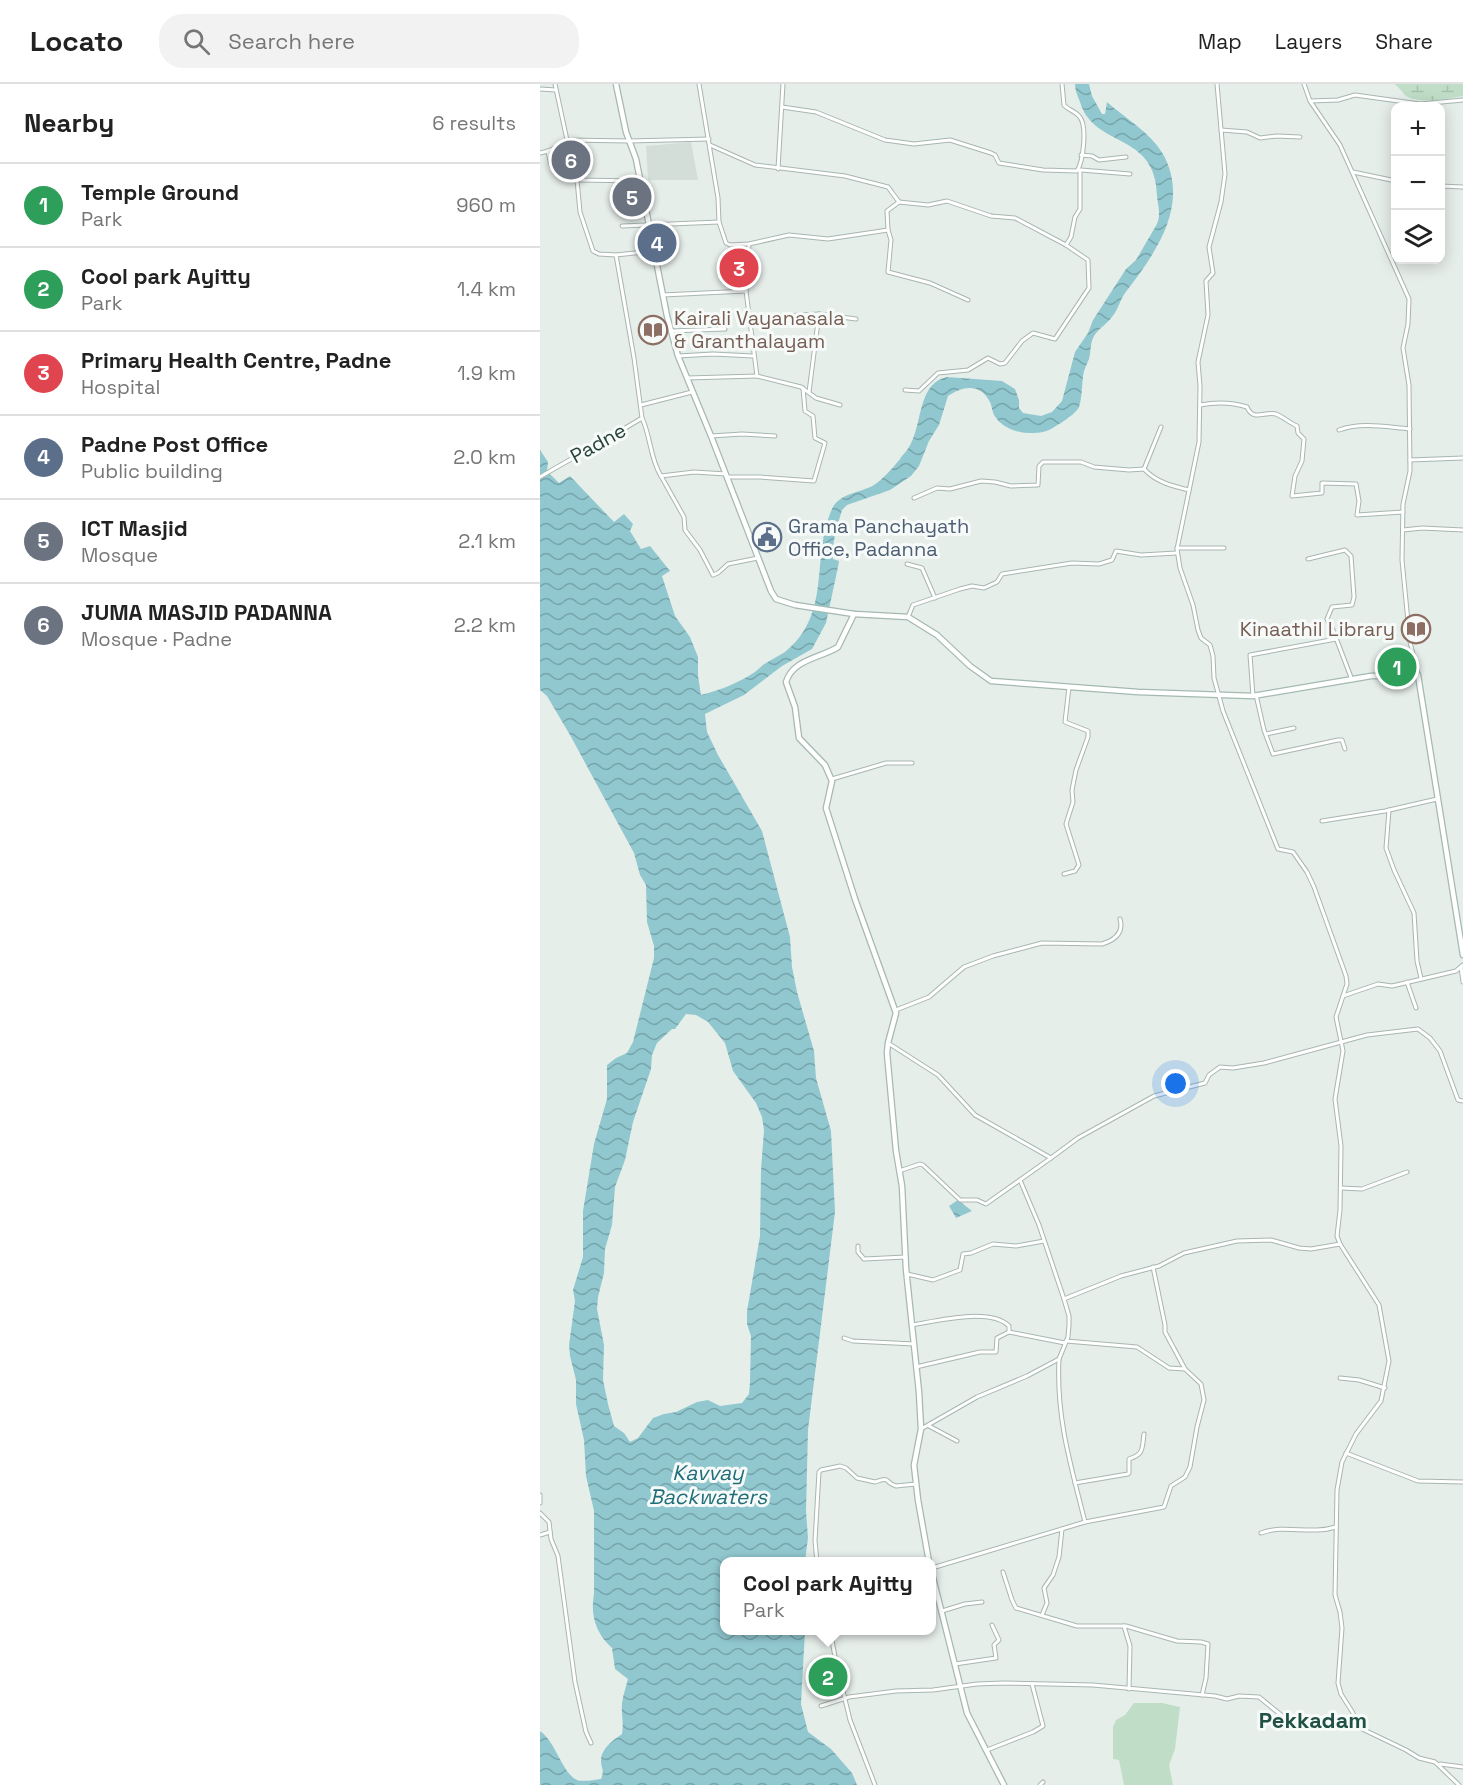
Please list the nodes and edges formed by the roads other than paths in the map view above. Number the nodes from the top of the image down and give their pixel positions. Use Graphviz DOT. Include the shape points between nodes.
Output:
graph roads {
  1 [pos="555,84"];
  2 [pos="616,84"];
  3 [pos="699,84"];
  4 [pos="783,84"];
  5 [pos="1062,84"];
  6 [pos="1216,84"];
  7 [pos="1304,84"];
  8 [pos="540,89"];
  9 [pos="556,90"];
  10 [pos="1463,100"];
  11 [pos="1310,101"];
  12 [pos="782,107"];
  13 [pos="1221,130"];
  14 [pos="1300,137"];
  15 [pos="709,139"];
  16 [pos="567,140"];
  17 [pos="629,141"];
  18 [pos="710,145"];
  19 [pos="548,151"];
  20 [pos="540,153"];
  21 [pos="1081,155"];
  22 [pos="1126,157"];
  23 [pos="778,169"];
  24 [pos="1080,170"];
  25 [pos="1353,172"];
  26 [pos="1130,174"];
  27 [pos="576,180"];
  28 [pos="1391,180"];
  29 [pos="640,181"];
  30 [pos="1445,186"];
  31 [pos="1463,187"];
  32 [pos="899,202"];
  33 [pos="719,222"];
  34 [pos="648,224"];
  35 [pos="622,226"];
  36 [pos="888,230"];
  37 [pos="749,244"];
  38 [pos="1066,245"];
  39 [pos="653,250"];
  40 [pos="616,255"];
  41 [pos="746,291"];
  42 [pos="663,295"];
  43 [pos="968,300"];
  44 [pos="819,314"];
  45 [pos="749,318"];
  46 [pos="856,318"];
  47 [pos="724,329"];
  48 [pos="671,331"];
  49 [pos="678,356"];
  50 [pos="753,356"];
  51 [pos="757,376"];
  52 [pos="687,378"];
  53 [pos="803,388"];
  54 [pos="905,390"];
  55 [pos="692,392"];
  56 [pos="809,392"];
  57 [pos="641,405"];
  58 [pos="840,405"];
  59 [pos="1200,405"];
  60 [pos="642,418"];
  61 [pos="1161,427"];
  62 [pos="1410,429"];
  63 [pos="1339,430"];
  64 [pos="711,436"];
  65 [pos="775,436"];
  66 [pos="1463,458"];
  67 [pos="1410,460"];
  68 [pos="1144,469"];
  69 [pos="661,476"];
  70 [pos="727,476"];
  71 [pos="540,477"];
  72 [pos="1189,490"];
  73 [pos="914,498"];
  74 [pos="1403,512"];
  75 [pos="1403,530"];
  76 [pos="1463,530"];
  77 [pos="1224,548"];
  78 [pos="1178,551"];
  79 [pos="759,558"];
  80 [pos="1308,559"];
  81 [pos="906,564"];
  82 [pos="935,598"];
  83 [pos="854,614"];
  84 [pos="908,617"];
  85 [pos="1336,639"];
  86 [pos="1418,675"];
  87 [pos="1352,680"];
  88 [pos="1069,687"];
  89 [pos="1218,694"];
  90 [pos="1255,696"];
  91 [pos="1294,728"];
  92 [pos="1266,734"];
  93 [pos="1345,749"];
  94 [pos="912,762"];
  95 [pos="832,780"];
  96 [pos="1439,799"];
  97 [pos="1389,810"];
  98 [pos="1322,821"];
  99 [pos="1064,874"];
  100 [pos="1120,919"];
  101 [pos="1463,955"];
  102 [pos="1462,966"];
  103 [pos="1421,978"];
  104 [pos="1407,982"];
  105 [pos="1463,982"];
  106 [pos="1344,996"];
  107 [pos="1416,1008"];
  108 [pos="896,1010"];
  109 [pos="1341,1041"];
  110 [pos="888,1043"];
  111 [pos="1463,1101"];
  112 [pos="1050,1158"];
  113 [pos="899,1171"];
  114 [pos="1407,1172"];
  115 [pos="1020,1180"];
  116 [pos="1341,1188"];
  117 [pos="1044,1241"];
  118 [pos="1340,1244"];
  119 [pos="858,1246"];
  120 [pos="906,1257"];
  121 [pos="1153,1267"];
  122 [pos="907,1274"];
  123 [pos="1064,1299"];
  124 [pos="912,1325"];
  125 [pos="1009,1332"];
  126 [pos="844,1338"];
  127 [pos="1066,1342"];
  128 [pos="914,1344"];
  129 [pos="1059,1359"];
  130 [pos="916,1367"];
  131 [pos="1185,1369"];
  132 [pos="1340,1378"];
  133 [pos="1385,1388"];
  134 [pos="928,1426"];
  135 [pos="921,1429"];
  136 [pos="1144,1434"];
  137 [pos="957,1441"];
  138 [pos="1346,1453"];
  139 [pos="1463,1482"];
  140 [pos="1075,1483"];
  141 [pos="916,1484"];
  142 [pos="540,1495"];
  143 [pos="540,1503"];
  144 [pos="540,1514"];
  145 [pos="1085,1522"];
  146 [pos="1336,1527"];
  147 [pos="1062,1529"];
  148 [pos="550,1532"];
  149 [pos="1261,1533"];
  150 [pos="540,1535"];
  151 [pos="817,1557"];
  152 [pos="928,1557"];
  153 [pos="936,1567"];
  154 [pos="1003,1572"];
  155 [pos="936,1593"];
  156 [pos="982,1602"];
  157 [pos="940,1612"];
  158 [pos="1042,1615"];
  159 [pos="992,1625"];
  160 [pos="1124,1626"];
  161 [pos="831,1635"];
  162 [pos="954,1665"];
  163 [pos="1032,1684"];
  164 [pos="959,1687"];
  165 [pos="1129,1689"];
  166 [pos="1202,1695"];
  167 [pos="845,1699"];
  168 [pos="821,1706"];
  169 [pos="1356,1726"];
  170 [pos="591,1743"];
  171 [pos="986,1751"];
  172 [pos="1438,1764"];
  173 [pos="1463,1767"];
  174 [pos="875,1785"];
  175 [pos="1004,1785"];
  176 [pos="1459,1785"];
  1 -- 9 [label="street"];
  2 -- 17 [label="main road"];
  3 -- 15 [label="street"];
  4 -- 12 [label="street"];
  5 -- 21 [label="street" via="1064,105 1082,120"];
  6 -- 13 [label="street"];
  7 -- 11 [label="street"];
  8 -- 9 [label="street"];
  9 -- 16 [label="street"];
  10 -- 11 [label="street" via="1420,104 1356,95"];
  11 -- 25 [label="street"];
  12 -- 23 [label="street"];
  12 -- 24 [label="street" via="816,112 897,143 950,140 991,153 999,163 1043,170"];
  13 -- 14 [label="street" via="1247,132 1260,138"];
  13 -- 59 [label="street" via="1225,174 1209,247 1213,268 1206,281 1208,315 1198,362"];
  15 -- 17 [label="street"];
  15 -- 18 [label="street"];
  16 -- 17 [label="street"];
  16 -- 19 [label="street"];
  17 -- 29 [label="main road"];
  18 -- 23 [label="street" via="755,165"];
  18 -- 33 [label="street"];
  19 -- 20 [label="street"];
  19 -- 27 [label="street" via="556,174"];
  21 -- 22 [label="street" via="1099,160"];
  21 -- 24 [label="street"];
  23 -- 32 [label="street" via="845,176 888,187"];
  24 -- 26 [label="street"];
  24 -- 38 [label="street" via="1080,209"];
  25 -- 28 [label="street"];
  25 -- 62 [label="street" via="1409,300 1403,348"];
  27 -- 29 [label="street"];
  27 -- 40 [label="street" via="580,212 592,250"];
  29 -- 34 [label="main road"];
  30 -- 31 [label="street"];
  32 -- 36 [label="street" via="887,211"];
  32 -- 38 [label="street" via="928,205 947,201 991,216 1015,218"];
  33 -- 34 [label="street"];
  33 -- 37 [label="street" via="726,243"];
  34 -- 35 [label="street"];
  34 -- 39 [label="main road"];
  36 -- 37 [label="street" via="828,239 789,235"];
  36 -- 43 [label="street" via="888,272 930,283"];
  37 -- 41 [label="street"];
  38 -- 54 [label="street" via="1088,260 1089,288 1057,337 1033,333 1002,365 988,358 968,370 938,373 919,391"];
  39 -- 40 [label="street"];
  39 -- 42 [label="main road"];
  40 -- 57 [label="street, Padne"];
  41 -- 42 [label="street"];
  41 -- 45 [label="street"];
  42 -- 48 [label="main road"];
  44 -- 45 [label="street"];
  44 -- 46 [label="street"];
  44 -- 56 [label="street"];
  45 -- 50 [label="street"];
  47 -- 48 [label="street"];
  48 -- 49 [label="main road"];
  49 -- 50 [label="street"];
  49 -- 52 [label="main road"];
  50 -- 51 [label="street"];
  51 -- 52 [label="street"];
  51 -- 53 [label="street"];
  52 -- 55 [label="main road"];
  53 -- 56 [label="street"];
  53 -- 70 [label="street" via="804,407 813,416 815,438 825,443 814,481"];
  55 -- 57 [label="street"];
  55 -- 64 [label="main road"];
  56 -- 58 [label="street"];
  57 -- 60 [label="street, Padne"];
  59 -- 72 [label="street"];
  59 -- 74 [label="street" via="1238,404 1253,415 1274,414 1297,426 1304,439 1293,496 1322,493 1322,483 1356,484 1357,515"];
  60 -- 69 [label="street"];
  60 -- 71 [label="street, Padne"];
  61 -- 68 [label="street"];
  62 -- 63 [label="street" via="1373,425"];
  62 -- 67 [label="street"];
  64 -- 65 [label="street"];
  64 -- 70 [label="main road"];
  66 -- 67 [label="street"];
  67 -- 74 [label="street"];
  68 -- 72 [label="street" via="1155,479"];
  68 -- 73 [label="street" via="1043,462 1039,466 1038,485 981,481 950,489 937,488"];
  69 -- 70 [label="street" via="694,472"];
  69 -- 79 [label="street" via="684,517 685,530 713,575 728,564"];
  70 -- 79 [label="main road"];
  72 -- 78 [label="street"];
  74 -- 75 [label="street"];
  75 -- 76 [label="street"];
  75 -- 86 [label="street" via="1403,576"];
  77 -- 78 [label="street"];
  78 -- 82 [label="street" via="1141,555 1116,550 1110,561 1099,564 1072,563 1002,574 997,582 984,588 972,586"];
  78 -- 89 [label="street" via="1198,630 1210,645"];
  79 -- 83 [label="main road" via="773,596 780,601"];
  80 -- 85 [label="street" via="1345,550 1351,556 1352,605 1332,607 1327,620"];
  81 -- 82 [label="street" via="922,568"];
  82 -- 84 [label="street" via="913,605"];
  83 -- 84 [label="main road"];
  83 -- 95 [label="main road" via="838,647 801,663 786,682 795,707 799,738 825,765"];
  84 -- 88 [label="main road" via="937,635 991,681"];
  85 -- 87 [label="street"];
  85 -- 90 [label="street" via="1250,656"];
  86 -- 87 [label="main road"];
  86 -- 96 [label="main road"];
  87 -- 90 [label="main road"];
  88 -- 89 [label="main road"];
  88 -- 99 [label="street" via="1065,722 1088,731 1088,737 1076,770 1066,824 1079,865 1076,871"];
  89 -- 90 [label="main road"];
  89 -- 106 [label="street" via="1278,849 1289,850 1297,857 1314,887 1346,976"];
  90 -- 92 [label="street"];
  91 -- 92 [label="street"];
  92 -- 93 [label="street" via="1273,754 1338,740 1342,740"];
  94 -- 95 [label="street" via="878,765"];
  95 -- 108 [label="main road" via="826,808"];
  96 -- 97 [label="street"];
  96 -- 101 [label="main road"];
  97 -- 98 [label="street"];
  97 -- 103 [label="street" via="1386,848 1414,913"];
  100 -- 108 [label="street" via="1119,933 1110,942 1042,943 993,956 964,967 929,997"];
  102 -- 103 [label="street"];
  102 -- 105 [label="street"];
  103 -- 104 [label="street"];
  104 -- 106 [label="street" via="1388,987 1378,984"];
  104 -- 107 [label="street"];
  106 -- 109 [label="street" via="1336,1017"];
  108 -- 110 [label="main road"];
  109 -- 111 [label="street" via="1414,1029 1423,1031 1440,1051 1458,1100"];
  109 -- 112 [label="street" via="1264,1063 1220,1067 1205,1083 1154,1096"];
  109 -- 116 [label="street" via="1342,1065 1335,1099"];
  110 -- 112 [label="street" via="938,1075 975,1115"];
  110 -- 113 [label="main road"];
  112 -- 115 [label="street"];
  113 -- 115 [label="street" via="923,1165 960,1200 986,1204"];
  113 -- 120 [label="main road"];
  114 -- 116 [label="street" via="1362,1189"];
  115 -- 117 [label="street"];
  116 -- 118 [label="street" via="1337,1236"];
  117 -- 122 [label="street" via="1007,1247 993,1244 963,1254 960,1270 935,1280"];
  117 -- 123 [label="street"];
  118 -- 121 [label="street" via="1311,1249 1271,1240 1237,1241 1184,1253"];
  118 -- 133 [label="street" via="1379,1305 1389,1361"];
  119 -- 120 [label="street" via="864,1259"];
  120 -- 122 [label="main road"];
  121 -- 123 [label="street" via="1121,1275"];
  121 -- 131 [label="street" via="1165,1332"];
  122 -- 124 [label="main road"];
  123 -- 127 [label="street" via="1069,1316"];
  124 -- 125 [label="street" via="958,1317 982,1318 1004,1322"];
  124 -- 128 [label="main road"];
  125 -- 127 [label="street"];
  125 -- 130 [label="street" via="997,1338 996,1352"];
  126 -- 128 [label="street"];
  127 -- 129 [label="street"];
  127 -- 131 [label="street" via="1137,1347 1169,1368"];
  128 -- 130 [label="main road"];
  129 -- 134 [label="street" via="977,1397"];
  129 -- 140 [label="street" via="1061,1426"];
  130 -- 135 [label="main road"];
  131 -- 145 [label="street" via="1201,1384 1204,1400 1185,1477 1171,1486 1160,1509"];
  132 -- 133 [label="street"];
  133 -- 138 [label="street" via="1381,1401"];
  134 -- 135 [label="street"];
  134 -- 137 [label="street"];
  135 -- 141 [label="main road" via="914,1465"];
  136 -- 140 [label="street" via="1140,1455 1128,1462 1130,1473"];
  138 -- 139 [label="street" via="1418,1481"];
  138 -- 146 [label="street" via="1337,1490"];
  140 -- 145 [label="street"];
  141 -- 151 [label="street" via="896,1486 886,1479 875,1482 857,1478 840,1466 821,1470"];
  141 -- 152 [label="main road"];
  142 -- 143 [label="street"];
  144 -- 148 [label="street" via="549,1522"];
  145 -- 147 [label="street"];
  146 -- 149 [label="street" via="1318,1532 1273,1528"];
  146 -- 169 [label="street" via="1335,1595 1342,1628 1338,1683"];
  147 -- 153 [label="street"];
  147 -- 158 [label="street" via="1059,1557 1044,1588 1047,1603"];
  148 -- 150 [label="street"];
  148 -- 170 [label="street" via="558,1556 575,1682"];
  154 -- 158 [label="street" via="1014,1606"];
  155 -- 157 [label="main road"];
  156 -- 157 [label="street"];
  157 -- 162 [label="main road"];
  158 -- 160 [label="street" via="1077,1626"];
  159 -- 162 [label="street" via="999,1640 994,1645 996,1658"];
  160 -- 165 [label="street" via="1130,1646"];
  160 -- 166 [label="street" via="1177,1641 1209,1644"];
  161 -- 167 [label="street"];
  162 -- 164 [label="main road"];
  163 -- 164 [label="street"];
  163 -- 165 [label="street"];
  163 -- 171 [label="street" via="1043,1726"];
  164 -- 167 [label="street"];
  164 -- 171 [label="main road"];
  165 -- 166 [label="street"];
  166 -- 169 [label="street" via="1227,1699 1259,1697 1286,1719"];
  167 -- 168 [label="street"];
  167 -- 174 [label="street"];
  169 -- 172 [label="street"];
  171 -- 175 [label="main road"];
  172 -- 173 [label="street"];
  172 -- 176 [label="street"];
}
